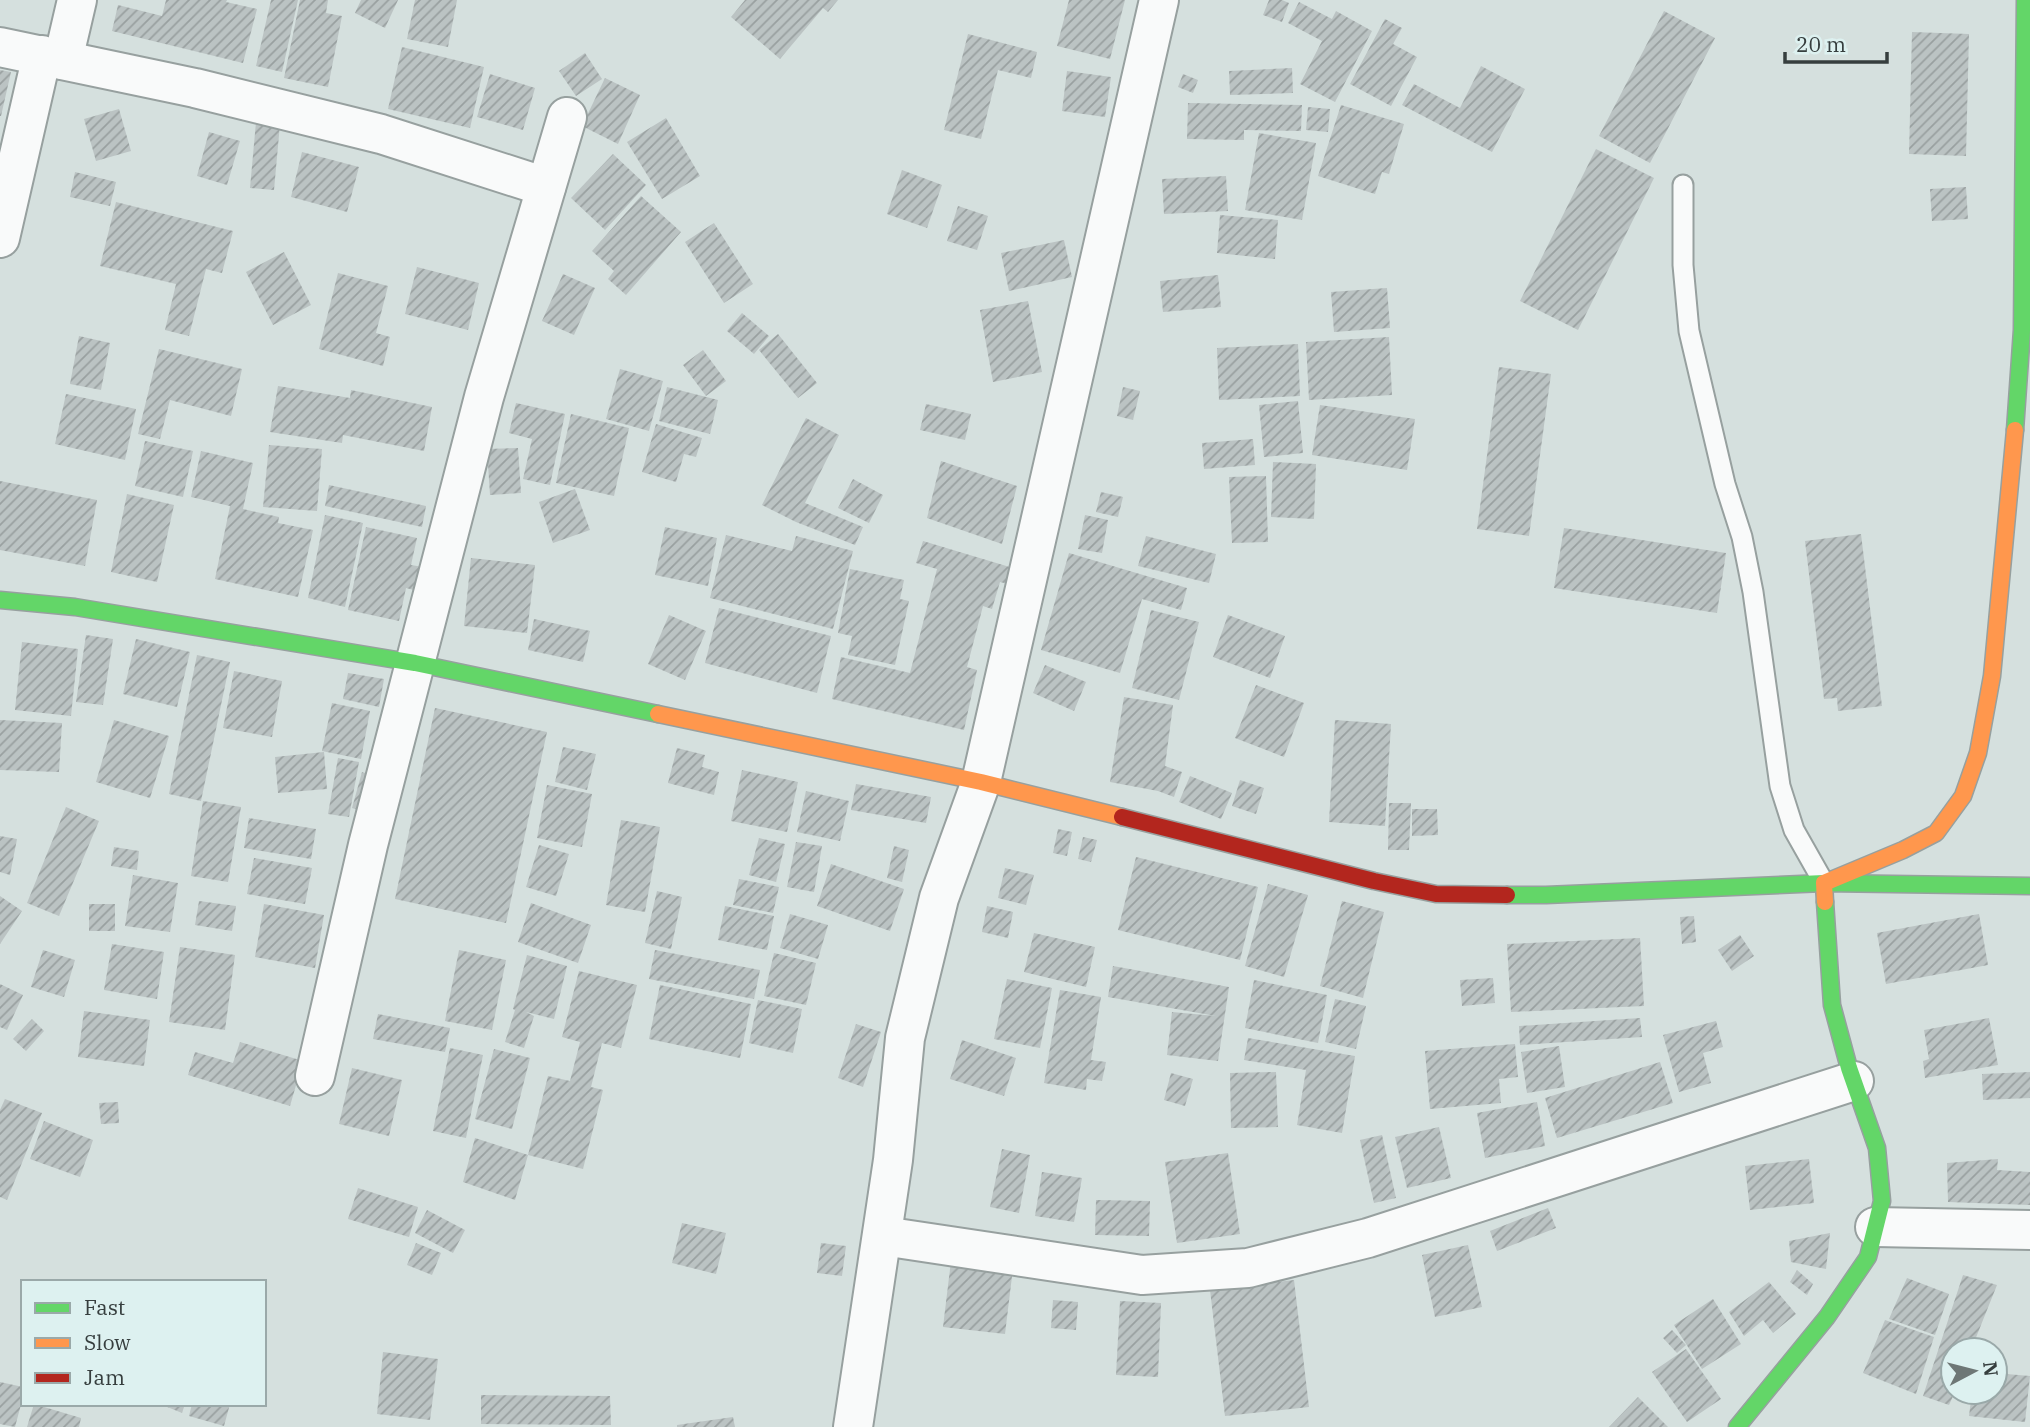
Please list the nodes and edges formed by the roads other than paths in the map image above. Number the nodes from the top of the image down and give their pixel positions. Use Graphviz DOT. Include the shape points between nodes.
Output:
graph roads {
  1 [pos="77,0"];
  2 [pos="1159,0"];
  3 [pos="2025,0"];
  4 [pos="0,47"];
  5 [pos="52,58"];
  6 [pos="567,117"];
  7 [pos="1684,185"];
  8 [pos="546,187"];
  9 [pos="0,239"];
  10 [pos="2022,447"];
  11 [pos="0,600"];
  12 [pos="415,663"];
  13 [pos="981,782"];
  14 [pos="1824,883"];
  15 [pos="2030,886"];
  16 [pos="315,1076"];
  17 [pos="1854,1081"];
  18 [pos="1875,1227"];
  19 [pos="2030,1230"];
  20 [pos="883,1236"];
  21 [pos="853,1427"];
  22 [pos="1737,1427"];
  1 -- 5 [label="street"];
  2 -- 13 [label="street"];
  3 -- 10 [label="street"];
  4 -- 5 [label="street"];
  5 -- 8 [label="street" via="381,134"];
  5 -- 9 [label="street"];
  6 -- 8 [label="street"];
  7 -- 14 [label="lane" via="1683,265 1689,331 1742,537 1780,786 1794,830"];
  8 -- 12 [label="street" via="484,397"];
  10 -- 14 [label="street" via="1992,676 1978,754 1963,796 1936,833"];
  11 -- 12 [label="street" via="75,607"];
  12 -- 13 [label="street"];
  12 -- 16 [label="street"];
  13 -- 14 [label="street" via="1436,894 1546,895"];
  13 -- 20 [label="street" via="939,898 905,1038"];
  14 -- 15 [label="street"];
  14 -- 17 [label="street" via="1832,1005"];
  17 -- 18 [label="street" via="1877,1148 1882,1201"];
  17 -- 20 [label="street" via="1368,1238 1248,1268 1142,1275"];
  18 -- 19 [label="street"];
  18 -- 22 [label="street" via="1868,1257 1827,1317"];
  20 -- 21 [label="street"];
}
